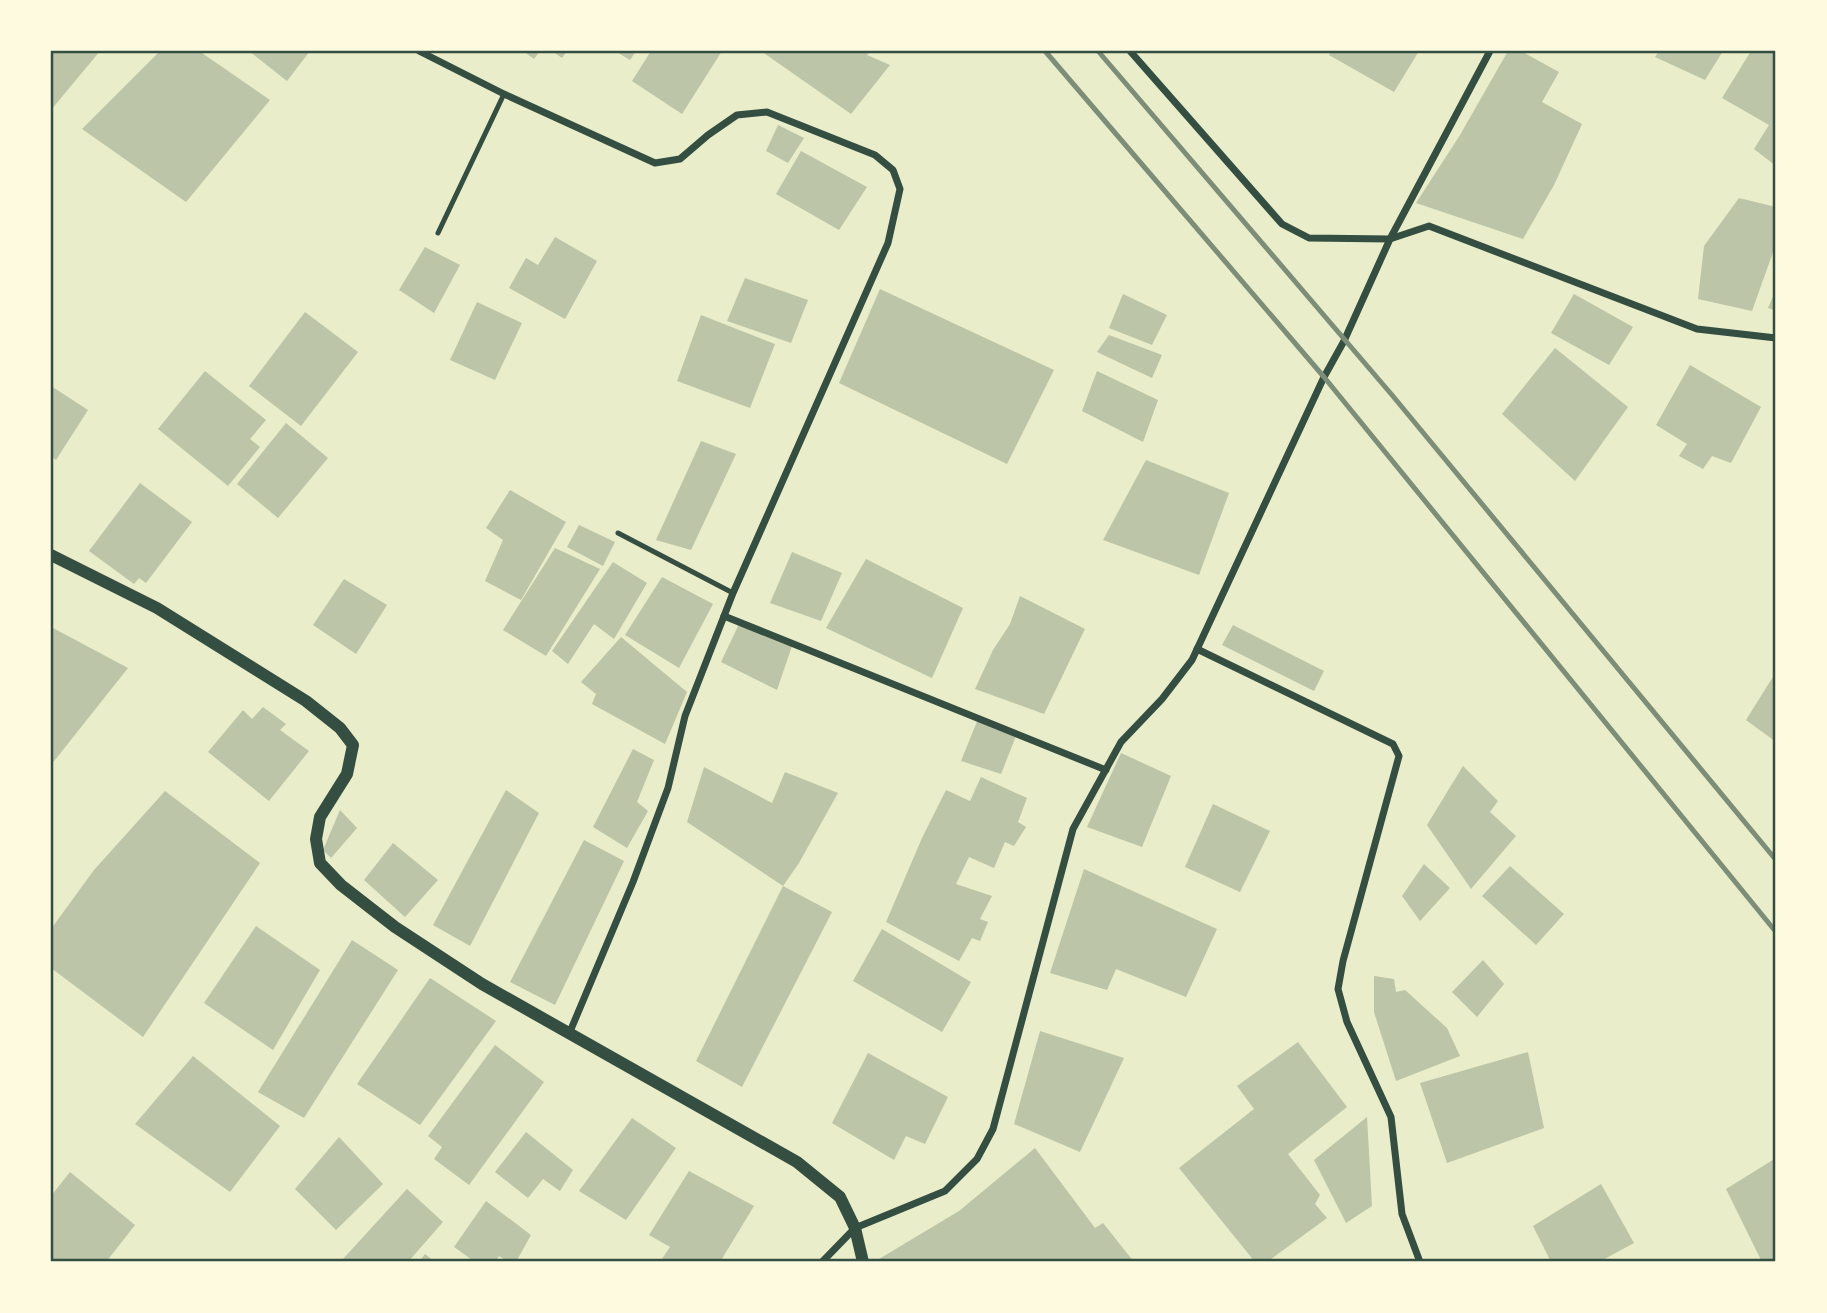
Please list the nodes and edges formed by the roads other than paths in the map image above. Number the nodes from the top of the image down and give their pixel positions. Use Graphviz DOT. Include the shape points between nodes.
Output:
graph roads {
  1 [pos="419,51"];
  2 [pos="1130,51"];
  3 [pos="1490,51"];
  4 [pos="504,94"];
  5 [pos="438,233"];
  6 [pos="1390,239"];
  7 [pos="1776,338"];
  8 [pos="618,533"];
  9 [pos="51,555"];
  10 [pos="733,593"];
  11 [pos="724,616"];
  12 [pos="1197,649"];
  13 [pos="1106,770"];
  14 [pos="569,1034"];
  15 [pos="855,1228"];
  16 [pos="822,1262"];
  17 [pos="863,1262"];
  18 [pos="1420,1262"];
  1 -- 4 [label="street"];
  2 -- 6 [label="street" via="1282,224 1309,238"];
  3 -- 6 [label="street"];
  4 -- 5 [label="lane"];
  4 -- 10 [label="street" via="655,163 680,159 737,115 767,112 875,155 893,170 900,189 888,243"];
  6 -- 7 [label="street" via="1429,226 1697,329"];
  6 -- 12 [label="street"];
  8 -- 10 [label="lane"];
  9 -- 14 [label="street" via="157,608 306,701 340,728 353,744 347,774 320,817 316,839 320,863 395,926 482,985"];
  10 -- 11 [label="street"];
  11 -- 13 [label="street"];
  11 -- 14 [label="street" via="685,716 668,788"];
  12 -- 13 [label="street" via="1162,699 1121,743"];
  12 -- 18 [label="street" via="1393,744 1399,756 1338,989 1346,1021 1391,1117 1402,1214"];
  13 -- 15 [label="street" via="1073,829 993,1129 977,1159 945,1191"];
  14 -- 15 [label="street" via="797,1162 840,1197"];
  15 -- 16 [label="street"];
  15 -- 17 [label="street"];
}
